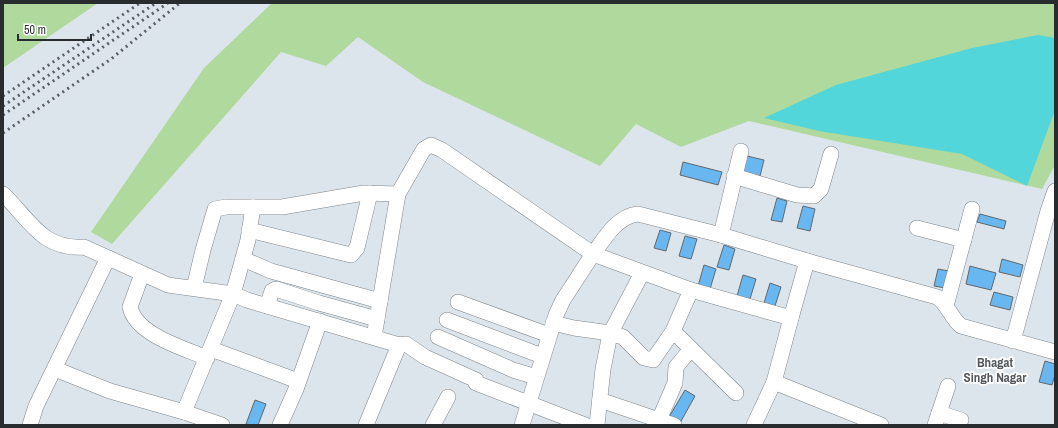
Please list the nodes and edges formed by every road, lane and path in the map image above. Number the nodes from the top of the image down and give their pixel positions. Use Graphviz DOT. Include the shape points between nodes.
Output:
graph roads {
  1 [pos="741,151"];
  2 [pos="831,154"];
  3 [pos="734,176"];
  4 [pos="1055,191"];
  5 [pos="370,193"];
  6 [pos="3,194"];
  7 [pos="398,194"];
  8 [pos="253,207"];
  9 [pos="972,209"];
  10 [pos="917,228"];
  11 [pos="249,230"];
  12 [pos="721,235"];
  13 [pos="964,240"];
  14 [pos="593,254"];
  15 [pos="108,258"];
  16 [pos="243,259"];
  17 [pos="807,261"];
  18 [pos="642,273"];
  19 [pos="142,274"];
  20 [pos="194,288"];
  21 [pos="691,290"];
  22 [pos="233,294"];
  23 [pos="380,301"];
  24 [pos="458,302"];
  25 [pos="266,306"];
  26 [pos="946,306"];
  27 [pos="791,318"];
  28 [pos="377,319"];
  29 [pos="447,320"];
  30 [pos="320,321"];
  31 [pos="551,329"];
  32 [pos="673,331"];
  33 [pos="610,333"];
  34 [pos="374,337"];
  35 [pos="438,338"];
  36 [pos="1013,340"];
  37 [pos="399,345"];
  38 [pos="691,349"];
  39 [pos="1055,352"];
  40 [pos="209,353"];
  41 [pos="542,356"];
  42 [pos="54,369"];
  43 [pos="536,377"];
  44 [pos="298,381"];
  45 [pos="774,382"];
  46 [pos="948,386"];
  47 [pos="736,393"];
  48 [pos="448,397"];
  49 [pos="600,400"];
  50 [pos="529,404"];
  51 [pos="184,412"];
  52 [pos="937,419"];
  53 [pos="659,420"];
  54 [pos="857,420"];
  55 [pos="961,420"];
  56 [pos="760,423"];
  57 [pos="30,425"];
  58 [pos="222,425"];
  59 [pos="280,425"];
  60 [pos="366,425"];
  61 [pos="433,425"];
  62 [pos="522,425"];
  63 [pos="585,425"];
  64 [pos="597,425"];
  65 [pos="674,425"];
  66 [pos="881,425"];
  1 -- 3 [label="street"];
  2 -- 3 [label="street" via="821,189 814,196 797,195"];
  3 -- 12 [label="street"];
  4 -- 36 [label="street"];
  5 -- 7 [label="street"];
  5 -- 8 [label="street" via="282,207"];
  5 -- 11 [label="street" via="356,248 351,255"];
  6 -- 15 [label="street" via="44,237 66,247 84,247"];
  7 -- 14 [label="street" via="424,149 431,145 435,146"];
  7 -- 23 [label="street"];
  8 -- 11 [label="street"];
  8 -- 20 [label="street" via="216,209"];
  9 -- 13 [label="street"];
  10 -- 13 [label="street"];
  11 -- 16 [label="street"];
  12 -- 14 [label="street" via="645,214 628,215 616,225"];
  12 -- 17 [label="street"];
  13 -- 26 [label="street"];
  14 -- 18 [label="street"];
  14 -- 31 [label="street" via="563,300"];
  15 -- 19 [label="street"];
  15 -- 42 [label="street"];
  16 -- 22 [label="street"];
  16 -- 23 [label="street" via="271,271"];
  17 -- 26 [label="street" via="937,297"];
  17 -- 27 [label="street"];
  18 -- 21 [label="street"];
  18 -- 33 [label="street"];
  19 -- 20 [label="street" via="168,285"];
  19 -- 40 [label="street" via="130,307 138,322 161,339"];
  20 -- 22 [label="street"];
  21 -- 27 [label="street"];
  21 -- 32 [label="street"];
  22 -- 25 [label="street"];
  22 -- 40 [label="street"];
  23 -- 28 [label="street"];
  24 -- 31 [label="street"];
  25 -- 28 [label="street" via="272,291 276,288"];
  25 -- 30 [label="street"];
  26 -- 36 [label="street" via="953,320 961,326"];
  27 -- 45 [label="street"];
  28 -- 34 [label="street"];
  29 -- 41 [label="street"];
  30 -- 34 [label="street"];
  30 -- 44 [label="street"];
  31 -- 33 [label="street" via="574,328"];
  31 -- 41 [label="street"];
  32 -- 33 [label="street" via="658,354 650,360 644,358 628,341"];
  32 -- 38 [label="street"];
  33 -- 49 [label="street"];
  34 -- 37 [label="street"];
  35 -- 43 [label="street" via="513,370"];
  36 -- 39 [label="street"];
  37 -- 50 [label="street" via="406,344 425,357 476,380 476,383"];
  37 -- 60 [label="street"];
  38 -- 47 [label="street"];
  38 -- 53 [label="street" via="676,367 675,384"];
  40 -- 44 [label="street"];
  40 -- 51 [label="street"];
  41 -- 43 [label="street"];
  42 -- 51 [label="street" via="110,391"];
  42 -- 57 [label="street"];
  43 -- 50 [label="street"];
  44 -- 59 [label="street"];
  45 -- 54 [label="street"];
  45 -- 56 [label="street"];
  46 -- 52 [label="street"];
  48 -- 61 [label="street"];
  49 -- 53 [label="street"];
  49 -- 64 [label="street"];
  50 -- 62 [label="street"];
  50 -- 63 [label="street"];
  51 -- 58 [label="street"];
  52 -- 55 [label="street"];
  53 -- 65 [label="street"];
  54 -- 66 [label="street"];
}
